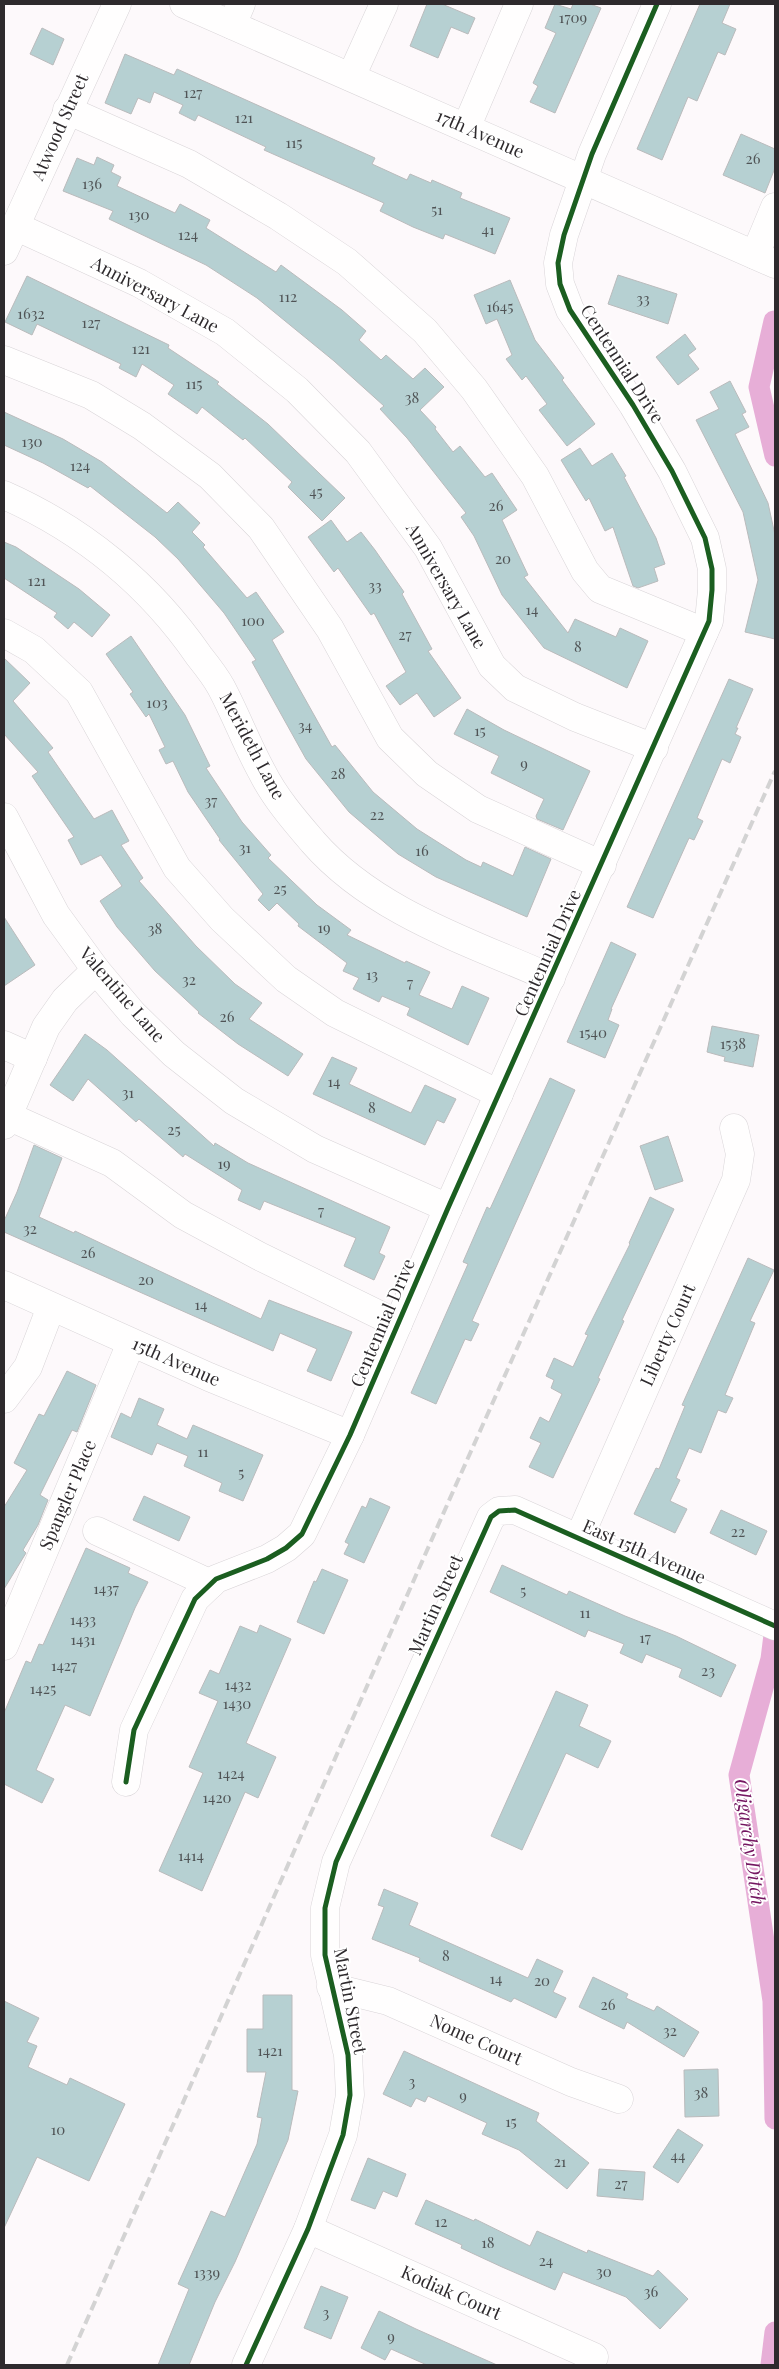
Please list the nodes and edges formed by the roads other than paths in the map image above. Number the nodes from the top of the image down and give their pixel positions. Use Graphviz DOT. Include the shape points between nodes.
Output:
graph roads {
  1 [pos="117,4"];
  2 [pos="184,4"];
  3 [pos="384,4"];
  4 [pos="519,4"];
  5 [pos="656,4"];
  6 [pos="236,14"];
  7 [pos="351,77"];
  8 [pos="67,110"];
  9 [pos="466,128"];
  10 [pos="583,178"];
  11 [pos="775,207"];
  12 [pos="16,226"];
  13 [pos="4,251"];
  14 [pos="765,259"];
  15 [pos="4,360"];
  16 [pos="4,495"];
  17 [pos="4,632"];
  18 [pos="704,632"];
  19 [pos="654,748"];
  20 [pos="4,817"];
  21 [pos="602,865"];
  22 [pos="96,970"];
  23 [pos="551,978"];
  24 [pos="4,1045"];
  25 [pos="33,1058"];
  26 [pos="500,1094"];
  27 [pos="6,1120"];
  28 [pos="734,1128"];
  29 [pos="448,1208"];
  30 [pos="4,1285"];
  31 [pos="51,1308"];
  32 [pos="398,1324"];
  33 [pos="131,1343"];
  34 [pos="4,1399"];
  35 [pos="350,1435"];
  36 [pos="499,1511"];
  37 [pos="97,1531"];
  38 [pos="579,1538"];
  39 [pos="211,1584"];
  40 [pos="768,1623"];
  41 [pos="4,1646"];
  42 [pos="126,1782"];
  43 [pos="331,1987"];
  44 [pos="619,2099"];
  45 [pos="308,2229"];
  46 [pos="594,2357"];
  47 [pos="246,2365"];
  1 -- 8 [label="street, Atwood Street"];
  2 -- 6 [label="street, 17th Avenue"];
  3 -- 7 [label="street"];
  4 -- 9 [label="street"];
  5 -- 10 [label="street, Centennial Drive"];
  6 -- 7 [label="street, 17th Avenue"];
  7 -- 9 [label="street, 17th Avenue"];
  8 -- 12 [label="street, Atwood Street"];
  8 -- 18 [label="street" via="189,164 278,216 346,262 425,331 474,389 535,476 584,571 600,589"];
  9 -- 10 [label="street, 17th Avenue"];
  10 -- 14 [label="street, 17th Avenue"];
  10 -- 18 [label="street, Centennial Drive" via="564,235 558,263 560,284 570,310 672,471 705,538 712,569 712,590 709,621"];
  11 -- 14 [label="street"];
  12 -- 13 [label="street, Atwood Street"];
  12 -- 19 [label="street, Anniversary Lane" via="139,283 225,332 297,390 364,459 428,548 492,666 515,688 574,717"];
  15 -- 21 [label="street" via="91,395 142,426 210,476 261,528 330,629 390,738 427,774 478,810"];
  16 -- 23 [label="street, Merideth Lane" via="82,537 133,578 179,626 220,686 262,773 278,798 315,844 351,876 408,914"];
  17 -- 26 [label="street" via="34,650 79,692 177,868 229,926 286,979 335,1013"];
  18 -- 19 [label="street, Centennial Drive"];
  19 -- 21 [label="street, Centennial Drive"];
  20 -- 22 [label="street, Valentine Lane" via="56,915"];
  21 -- 23 [label="street, Centennial Drive"];
  22 -- 25 [label="street" via="65,1000 46,1027"];
  22 -- 29 [label="street, Valentine Lane" via="133,1014 174,1054 234,1100 315,1149"];
  23 -- 26 [label="street, Centennial Drive"];
  24 -- 25 [label="street"];
  25 -- 27 [label="street"];
  26 -- 29 [label="street, Centennial Drive"];
  27 -- 32 [label="street" via="112,1163 183,1215"];
  28 -- 38 [label="street, Liberty Court" via="740,1154 736,1180"];
  29 -- 32 [label="street, Centennial Drive"];
  30 -- 31 [label="street, 15th Avenue"];
  31 -- 33 [label="street, 15th Avenue"];
  31 -- 34 [label="street" via="28,1367"];
  32 -- 35 [label="street, Centennial Drive"];
  33 -- 35 [label="street, 15th Avenue"];
  33 -- 41 [label="street, Spangler Place"];
  35 -- 39 [label="street, Centennial Drive" via="302,1534 267,1559"];
  36 -- 38 [label="street, East 15th Avenue" via="515,1510"];
  36 -- 43 [label="street, Martin Street" via="491,1517 336,1862 325,1908 325,1955"];
  37 -- 39 [label="street"];
  38 -- 40 [label="street, East 15th Avenue"];
  39 -- 42 [label="street, Centennial Drive" via="195,1600 134,1730"];
  43 -- 44 [label="street, Nome Court" via="388,2001 571,2082"];
  43 -- 45 [label="street, Martin Street" via="348,2055 350,2095 343,2135"];
  45 -- 46 [label="street, Kodiak Court"];
  45 -- 47 [label="street, Martin Street"];
}
